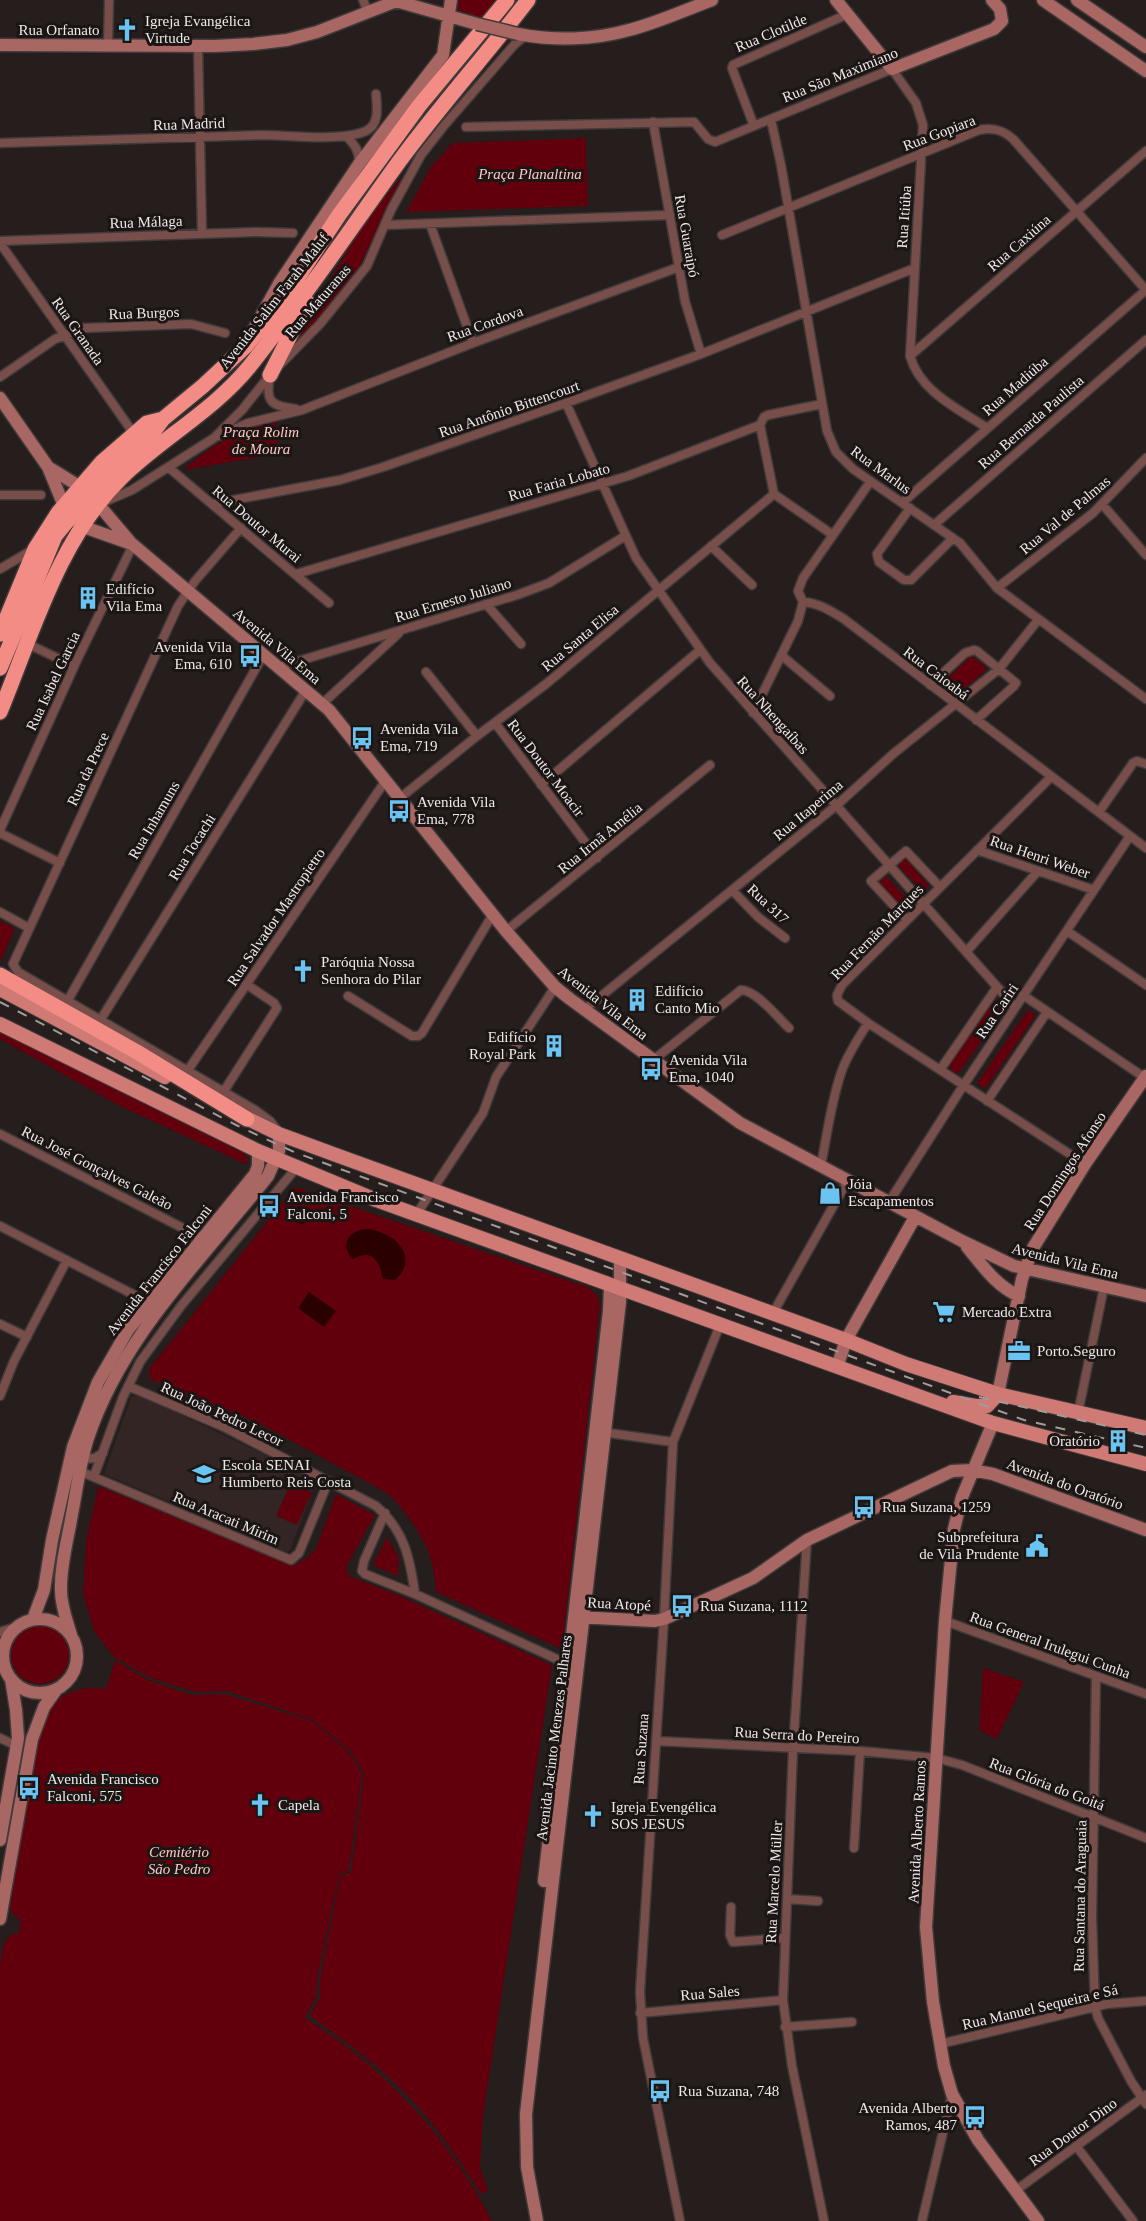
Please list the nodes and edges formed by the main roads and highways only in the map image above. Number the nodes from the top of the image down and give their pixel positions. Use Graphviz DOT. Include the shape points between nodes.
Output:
graph roads {
  1 [pos="451,0"];
  2 [pos="507,0"];
  3 [pos="528,0"];
  4 [pos="712,0"];
  5 [pos="836,0"];
  6 [pos="992,0"];
  7 [pos="1043,0"];
  8 [pos="1077,0"];
  9 [pos="398,1"];
  10 [pos="449,16"];
  11 [pos="0,45"];
  12 [pos="1146,47"];
  13 [pos="892,69"];
  14 [pos="1146,71"];
  15 [pos="311,286"];
  16 [pos="246,346"];
  17 [pos="270,375"];
  18 [pos="0,398"];
  19 [pos="163,419"];
  20 [pos="48,467"];
  21 [pos="88,495"];
  22 [pos="72,515"];
  23 [pos="132,544"];
  24 [pos="0,634"];
  25 [pos="0,668"];
  26 [pos="0,712"];
  27 [pos="0,975"];
  28 [pos="0,989"];
  29 [pos="0,1024"];
  30 [pos="1145,1077"];
  31 [pos="247,1119"];
  32 [pos="279,1134"];
  33 [pos="258,1150"];
  34 [pos="277,1158"];
  35 [pos="915,1217"];
  36 [pos="208,1240"];
  37 [pos="962,1241"];
  38 [pos="620,1258"];
  39 [pos="1025,1270"];
  40 [pos="615,1287"];
  41 [pos="1144,1292"];
  42 [pos="1019,1296"];
  43 [pos="846,1340"];
  44 [pos="837,1367"];
  45 [pos="899,1389"];
  46 [pos="998,1394"];
  47 [pos="993,1423"];
  48 [pos="1146,1428"];
  49 [pos="1146,1464"];
  50 [pos="77,1466"];
  51 [pos="972,1470"];
  52 [pos="1146,1530"];
  53 [pos="578,1617"];
  54 [pos="33,1619"];
  55 [pos="71,1635"];
  56 [pos="6,1670"];
  57 [pos="56,1690"];
  58 [pos="0,1840"];
  59 [pos="0,1919"];
  60 [pos="539,1962"];
  61 [pos="530,2221"];
  62 [pos="537,2221"];
  63 [pos="1038,2221"];
  1 -- 10 [label="main road"];
  2 -- 16 [label="highway, Avenida Salim Farah Maluf" via="419,106 283,300"];
  3 -- 15 [label="highway, Avenida Salim Farah Maluf" via="447,99"];
  4 -- 10 [label="main road, bridge" via="629,30 554,39"];
  5 -- 13 [label="main road, Rua Itiúba"];
  6 -- 13 [label="main road, Rua São Maximiano" via="1000,9 1002,21 994,29"];
  7 -- 14 [label="main road"];
  8 -- 12 [label="main road"];
  9 -- 10 [label="main road"];
  9 -- 11 [label="main road, Rua Orfanato" via="317,33 253,44"];
  10 -- 16 [label="main road, Avenida Salim Farah Maluf" via="443,55 359,164 280,282"];
  15 -- 17 [label="highway" via="301,315"];
  15 -- 21 [label="highway, Avenida Salim Farah Maluf" via="245,372 123,476"];
  16 -- 19 [label="highway, Avenida Salim Farah Maluf"];
  18 -- 20 [label="main road, Avenida Vila Ema"];
  19 -- 21 [label="highway" via="110,468"];
  19 -- 21 [label="highway, Avenida Salim Farah Maluf" via="147,423 102,462"];
  20 -- 21 [label="main road, Avenida Vila Ema"];
  20 -- 22 [label="main road, Avenida Vila Ema"];
  21 -- 22 [label="highway"];
  21 -- 23 [label="main road, Avenida Vila Ema"];
  22 -- 23 [label="main road, Avenida Vila Ema"];
  22 -- 24 [label="highway" via="35,549"];
  22 -- 25 [label="highway" via="55,536"];
  22 -- 26 [label="highway" via="66,554"];
  23 -- 35 [label="main road, Avenida Vila Ema" via="329,710 555,987 740,1123"];
  27 -- 31 [label="highway"];
  28 -- 31 [label="main road"];
  29 -- 33 [label="main road"];
  30 -- 39 [label="main road, Rua Domingos Afonso" via="1041,1234"];
  31 -- 32 [label="main road"];
  32 -- 34 [label="main road, Avenida Francisco Falconi"];
  32 -- 38 [label="main road"];
  33 -- 34 [label="main road"];
  33 -- 36 [label="main road, Avenida Francisco Falconi" via="255,1174"];
  34 -- 36 [label="main road, Avenida Francisco Falconi" via="268,1176"];
  34 -- 40 [label="main road" via="416,1215"];
  35 -- 37 [label="main road, Avenida Vila Ema"];
  35 -- 43 [label="main road"];
  36 -- 50 [label="main road, Avenida Francisco Falconi" via="130,1350 102,1401"];
  36 -- 50 [label="main road, Avenida Francisco Falconi" via="150,1303 118,1346 98,1382 77,1435"];
  37 -- 39 [label="main road, Avenida Vila Ema"];
  37 -- 42 [label="main road" via="996,1281"];
  38 -- 40 [label="main road, Avenida Jacinto Menezes Palhares"];
  38 -- 43 [label="main road"];
  39 -- 41 [label="main road, Avenida Vila Ema"];
  39 -- 42 [label="main road, Rua Domingos Afonso"];
  40 -- 44 [label="main road"];
  40 -- 53 [label="main road, Avenida Jacinto Menezes Palhares"];
  42 -- 46 [label="main road, Rua Domingos Afonso"];
  43 -- 44 [label="main road"];
  43 -- 46 [label="main road"];
  44 -- 45 [label="main road"];
  45 -- 46 [label="main road" via="976,1406 987,1406"];
  45 -- 47 [label="main road"];
  46 -- 48 [label="main road"];
  47 -- 49 [label="main road"];
  47 -- 51 [label="main road, Avenida Alberto Ramos"];
  50 -- 54 [label="main road, Avenida Francisco Falconi" via="52,1540 44,1590"];
  50 -- 55 [label="main road, Avenida Francisco Falconi" via="61,1591"];
  51 -- 52 [label="main road, Avenida do Oratório" via="1017,1482"];
  51 -- 53 [label="main road, Rua Atopé" via="952,1471 807,1540 753,1578 664,1619"];
  51 -- 63 [label="main road, Avenida Alberto Ramos" via="954,1529 945,1621 926,1927 930,1978 952,2094 969,2126"];
  53 -- 60 [label="main road, Avenida Jacinto Menezes Palhares"];
  54 -- 55 [label="main road" via="54,1622"];
  54 -- 56 [label="main road" via="16,1627 5,1643"];
  55 -- 57 [label="main road" via="77,1662 70,1679"];
  56 -- 57 [label="main road" via="24,1689 40,1693"];
  56 -- 58 [label="main road" via="18,1726"];
  57 -- 59 [label="main road" via="44,1707 32,1739"];
  60 -- 61 [label="main road, Avenida Jacinto Menezes Palhares" via="518,2145"];
  60 -- 62 [label="main road, Avenida Jacinto Menezes Palhares" via="525,2131"];
}
